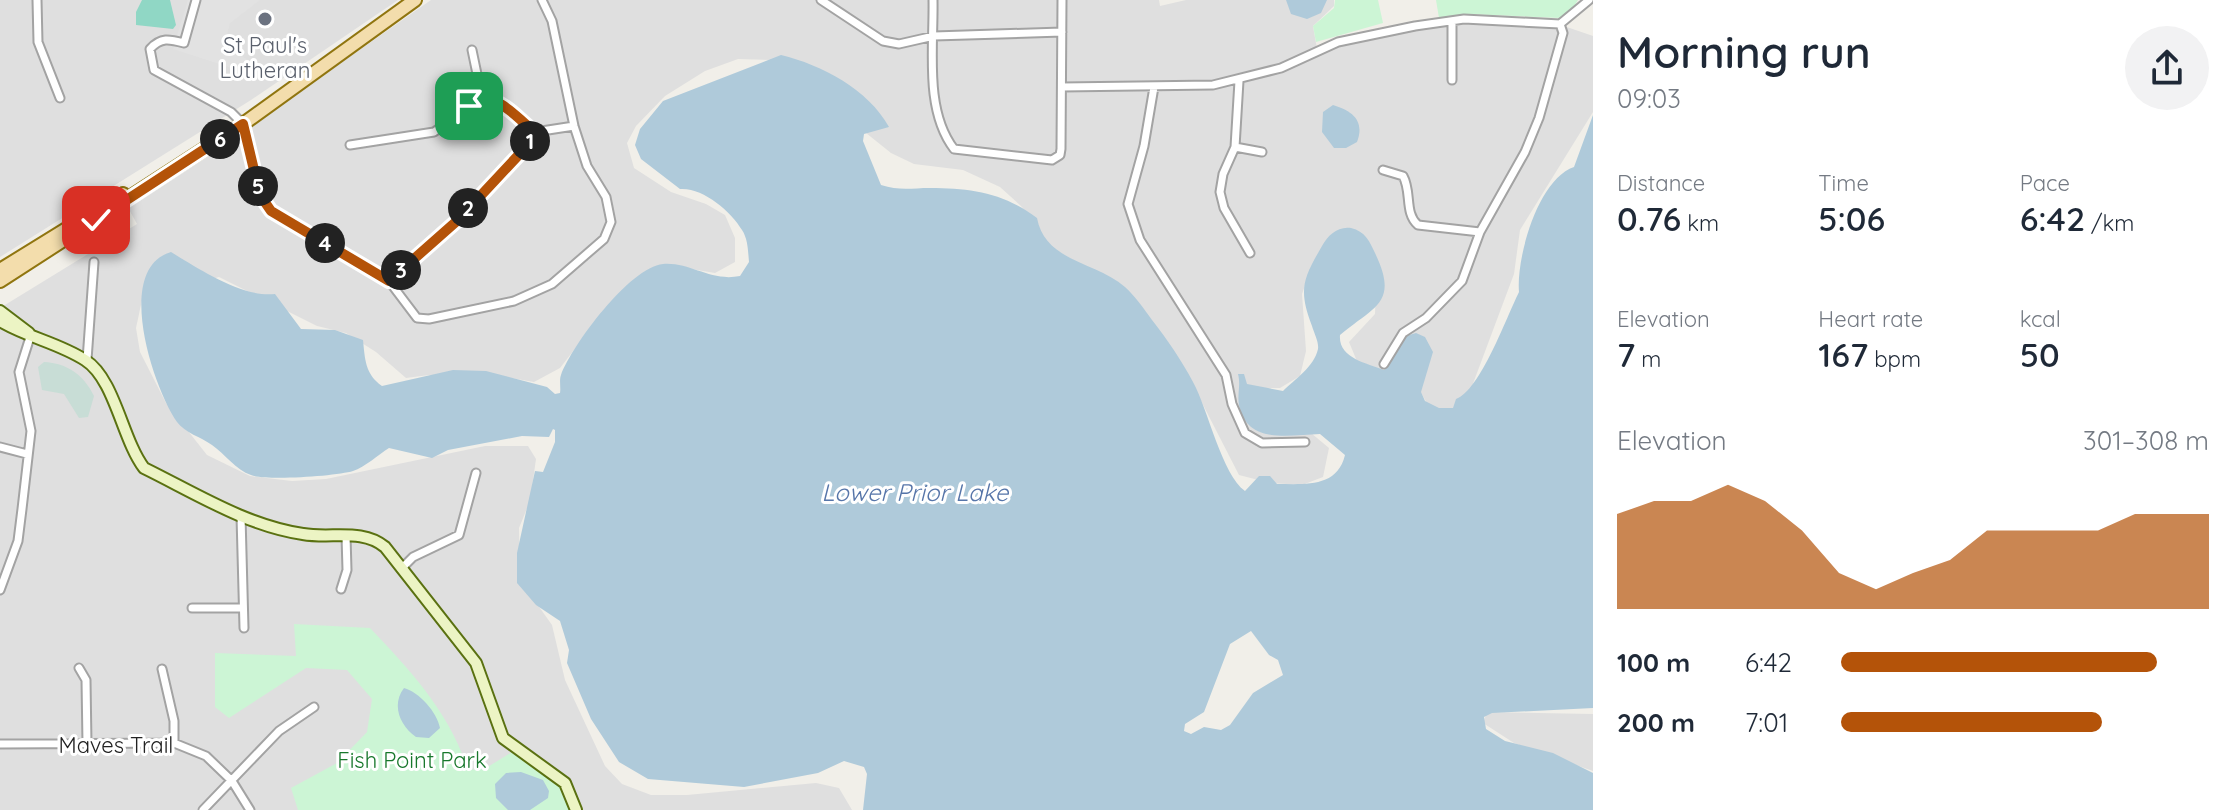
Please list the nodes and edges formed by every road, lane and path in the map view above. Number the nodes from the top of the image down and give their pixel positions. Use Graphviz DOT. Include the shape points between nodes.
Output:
graph roads {
  1 [pos="37,0"];
  2 [pos="196,0"];
  3 [pos="415,0"];
  4 [pos="542,0"];
  5 [pos="821,0"];
  6 [pos="933,0"];
  7 [pos="1062,0"];
  8 [pos="1589,0"];
  9 [pos="1452,21"];
  10 [pos="1560,24"];
  11 [pos="1062,32"];
  12 [pos="934,36"];
  13 [pos="472,50"];
  14 [pos="1452,80"];
  15 [pos="1239,81"];
  16 [pos="1062,87"];
  17 [pos="1154,87"];
  18 [pos="60,98"];
  19 [pos="482,98"];
  20 [pos="243,124"];
  21 [pos="574,126"];
  22 [pos="535,132"];
  23 [pos="350,145"];
  24 [pos="1235,147"];
  25 [pos="1262,152"];
  26 [pos="182,162"];
  27 [pos="1383,170"];
  28 [pos="1480,232"];
  29 [pos="1250,253"];
  30 [pos="94,262"];
  31 [pos="0,270"];
  32 [pos="0,281"];
  33 [pos="389,281"];
  34 [pos="0,311"];
  35 [pos="0,321"];
  36 [pos="31,334"];
  37 [pos="87,360"];
  38 [pos="1384,364"];
  39 [pos="1305,442"];
  40 [pos="0,447"];
  41 [pos="27,454"];
  42 [pos="476,473"];
  43 [pos="241,516"];
  44 [pos="346,536"];
  45 [pos="401,569"];
  46 [pos="341,589"];
  47 [pos="0,590"];
  48 [pos="192,608"];
  49 [pos="243,608"];
  50 [pos="244,628"];
  51 [pos="79,668"];
  52 [pos="162,669"];
  53 [pos="314,707"];
  54 [pos="174,743"];
  55 [pos="0,744"];
  56 [pos="87,744"];
  57 [pos="232,781"];
  58 [pos="203,810"];
  59 [pos="250,810"];
  60 [pos="576,810"];
  1 -- 18 [label="street" via="38,42"];
  2 -- 20 [label="street" via="184,43 157,41 149,58 154,70 231,112"];
  3 -- 20 [label="main road"];
  4 -- 21 [label="street" via="552,21"];
  5 -- 12 [label="street" via="883,41 899,44"];
  6 -- 12 [label="street"];
  7 -- 11 [label="street"];
  8 -- 10 [label="street"];
  9 -- 10 [label="street"];
  9 -- 14 [label="street"];
  9 -- 15 [label="street" via="1338,42"];
  10 -- 28 [label="street" via="1563,33 1539,118"];
  11 -- 12 [label="street"];
  11 -- 16 [label="street"];
  12 -- 16 [label="street" via="935,105 954,149 1052,160 1060,155"];
  13 -- 19 [label="street"];
  15 -- 17 [label="street"];
  15 -- 24 [label="street"];
  16 -- 17 [label="street"];
  17 -- 39 [label="street" via="1128,204 1140,240 1226,375 1245,433 1262,443"];
  19 -- 22 [label="street" via="497,99"];
  19 -- 23 [label="street" via="434,132"];
  20 -- 26 [label="main road"];
  20 -- 33 [label="street" via="260,195 271,211"];
  21 -- 22 [label="street"];
  21 -- 33 [label="street" via="587,166 606,197 611,222 604,239 571,270 514,301 429,319 417,318"];
  22 -- 33 [label="street" via="458,220"];
  24 -- 25 [label="street"];
  24 -- 29 [label="street" via="1220,192"];
  26 -- 31 [label="main road"];
  26 -- 32 [label="main road"];
  27 -- 28 [label="street" via="1403,176 1412,220 1418,225"];
  28 -- 38 [label="street" via="1462,281 1403,333"];
  30 -- 37 [label="street"];
  34 -- 36 [label="street"];
  35 -- 36 [label="street"];
  36 -- 37 [label="street"];
  36 -- 41 [label="street" via="19,372 31,431"];
  37 -- 43 [label="street" via="104,383 144,468"];
  40 -- 41 [label="street"];
  41 -- 47 [label="street" via="18,541"];
  42 -- 45 [label="street" via="459,535 413,557"];
  43 -- 44 [label="street" via="304,535"];
  43 -- 49 [label="street"];
  44 -- 45 [label="street" via="373,537"];
  44 -- 46 [label="street" via="347,570"];
  45 -- 60 [label="street" via="476,663 503,738 565,783"];
  48 -- 49 [label="street"];
  49 -- 50 [label="street"];
  51 -- 56 [label="street" via="86,680"];
  52 -- 54 [label="street"];
  53 -- 57 [label="street" via="279,731"];
  54 -- 56 [label="street, Maves Trail"];
  54 -- 57 [label="street, Maves Trail" via="206,756"];
  55 -- 56 [label="street, Maves Trail"];
  57 -- 58 [label="street"];
  57 -- 59 [label="street, Maves Trail"];
}
